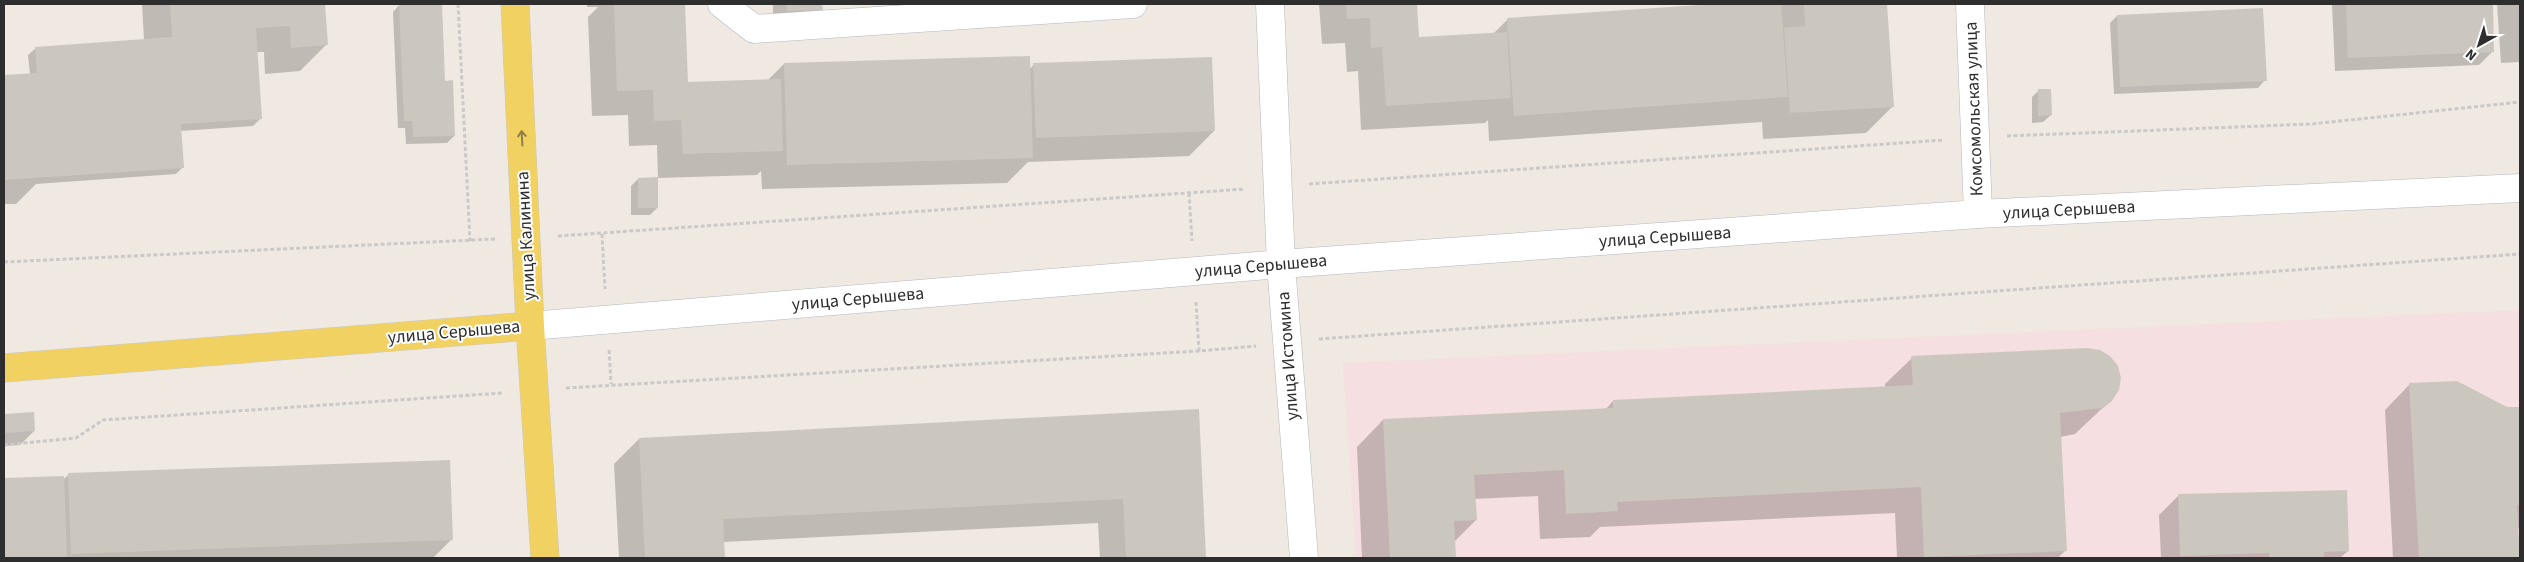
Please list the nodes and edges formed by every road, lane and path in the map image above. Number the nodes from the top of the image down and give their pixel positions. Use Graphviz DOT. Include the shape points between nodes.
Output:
graph roads {
  1 [pos="458,4"];
  2 [pos="515,4"];
  3 [pos="722,4"];
  4 [pos="1133,4"];
  5 [pos="1270,4"];
  6 [pos="1970,4"];
  7 [pos="980,9"];
  8 [pos="2520,188"];
  9 [pos="1978,214"];
  10 [pos="470,241"];
  11 [pos="1281,264"];
  12 [pos="530,326"];
  13 [pos="4,368"];
  14 [pos="545,558"];
  15 [pos="1304,558"];
  1 -- 10 [label="path"];
  12 -- 2 [label="main road, улица Калинина, one-way"];
  3 -- 7 [label="street" via="754,29"];
  4 -- 7 [label="street"];
  5 -- 11 [label="street, улица Истомина"];
  6 -- 9 [label="street, Комсомольская улица"];
  8 -- 9 [label="street, улица Серышева"];
  9 -- 11 [label="street, улица Серышева"];
  11 -- 12 [label="street, улица Серышева"];
  11 -- 15 [label="street, улица Истомина"];
  12 -- 13 [label="main road, улица Серышева"];
  12 -- 14 [label="main road, улица Калинина"];
}
